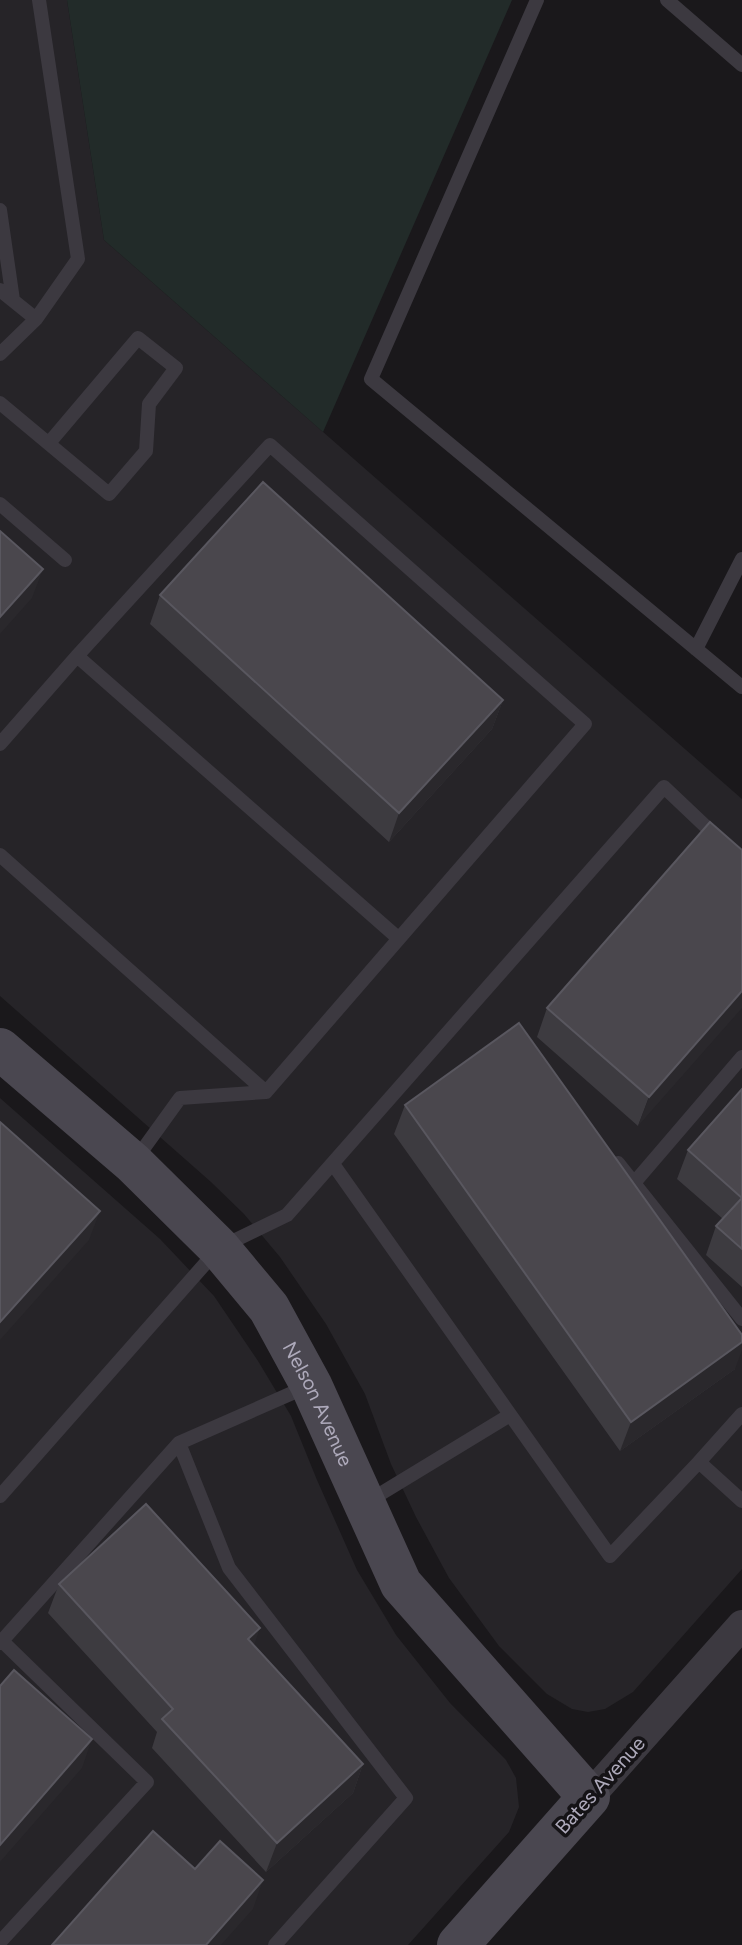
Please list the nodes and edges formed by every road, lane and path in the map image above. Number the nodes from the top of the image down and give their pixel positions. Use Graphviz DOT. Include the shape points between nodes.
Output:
graph roads {
  1 [pos="39,0"];
  2 [pos="537,0"];
  3 [pos="667,0"];
  4 [pos="742,65"];
  5 [pos="0,210"];
  6 [pos="0,290"];
  7 [pos="13,300"];
  8 [pos="36,319"];
  9 [pos="0,354"];
  10 [pos="0,403"];
  11 [pos="49,443"];
  12 [pos="0,504"];
  13 [pos="742,559"];
  14 [pos="65,560"];
  15 [pos="696,649"];
  16 [pos="77,656"];
  17 [pos="742,687"];
  18 [pos="0,744"];
  19 [pos="0,855"];
  20 [pos="742,861"];
  21 [pos="398,938"];
  22 [pos="0,1049"];
  23 [pos="742,1057"];
  24 [pos="266,1092"];
  25 [pos="606,1148"];
  26 [pos="133,1163"];
  27 [pos="333,1164"];
  28 [pos="634,1183"];
  29 [pos="219,1248"];
  30 [pos="742,1319"];
  31 [pos="311,1385"];
  32 [pos="742,1414"];
  33 [pos="510,1415"];
  34 [pos="179,1443"];
  35 [pos="699,1462"];
  36 [pos="0,1496"];
  37 [pos="742,1501"];
  38 [pos="364,1504"];
  39 [pos="742,1625"];
  40 [pos="1,1642"];
  41 [pos="589,1797"];
  42 [pos="0,1942"];
  43 [pos="275,1945"];
  44 [pos="458,1945"];
  1 -- 8 [label="lane" via="78,259"];
  2 -- 15 [label="lane" via="371,379"];
  3 -- 4 [label="lane"];
  5 -- 7 [label="lane"];
  6 -- 7 [label="lane"];
  7 -- 8 [label="lane"];
  8 -- 9 [label="lane"];
  10 -- 11 [label="lane"];
  11 -- 11 [label="lane" via="109,494 146,451 149,404 176,368 138,338"];
  12 -- 14 [label="lane"];
  13 -- 15 [label="lane"];
  15 -- 17 [label="lane"];
  16 -- 18 [label="lane"];
  16 -- 21 [label="lane"];
  16 -- 21 [label="lane" via="270,445 585,724"];
  19 -- 24 [label="lane"];
  20 -- 27 [label="lane" via="664,787"];
  21 -- 24 [label="lane"];
  22 -- 26 [label="street, Nelson Avenue"];
  23 -- 28 [label="lane"];
  24 -- 26 [label="lane" via="180,1098"];
  25 -- 28 [label="lane"];
  26 -- 29 [label="street, Nelson Avenue"];
  27 -- 29 [label="lane" via="287,1215"];
  27 -- 33 [label="lane"];
  28 -- 30 [label="lane"];
  29 -- 31 [label="street, Nelson Avenue" via="269,1308"];
  29 -- 36 [label="lane"];
  31 -- 34 [label="lane"];
  31 -- 38 [label="street, Nelson Avenue"];
  32 -- 35 [label="lane"];
  33 -- 35 [label="lane" via="610,1556"];
  33 -- 38 [label="lane"];
  34 -- 40 [label="lane"];
  34 -- 43 [label="lane" via="229,1568 406,1798"];
  35 -- 37 [label="lane"];
  38 -- 41 [label="street, Nelson Avenue" via="401,1584"];
  39 -- 41 [label="street, Bates Avenue"];
  40 -- 42 [label="lane" via="147,1782"];
  41 -- 44 [label="street, Bates Avenue"];
}
